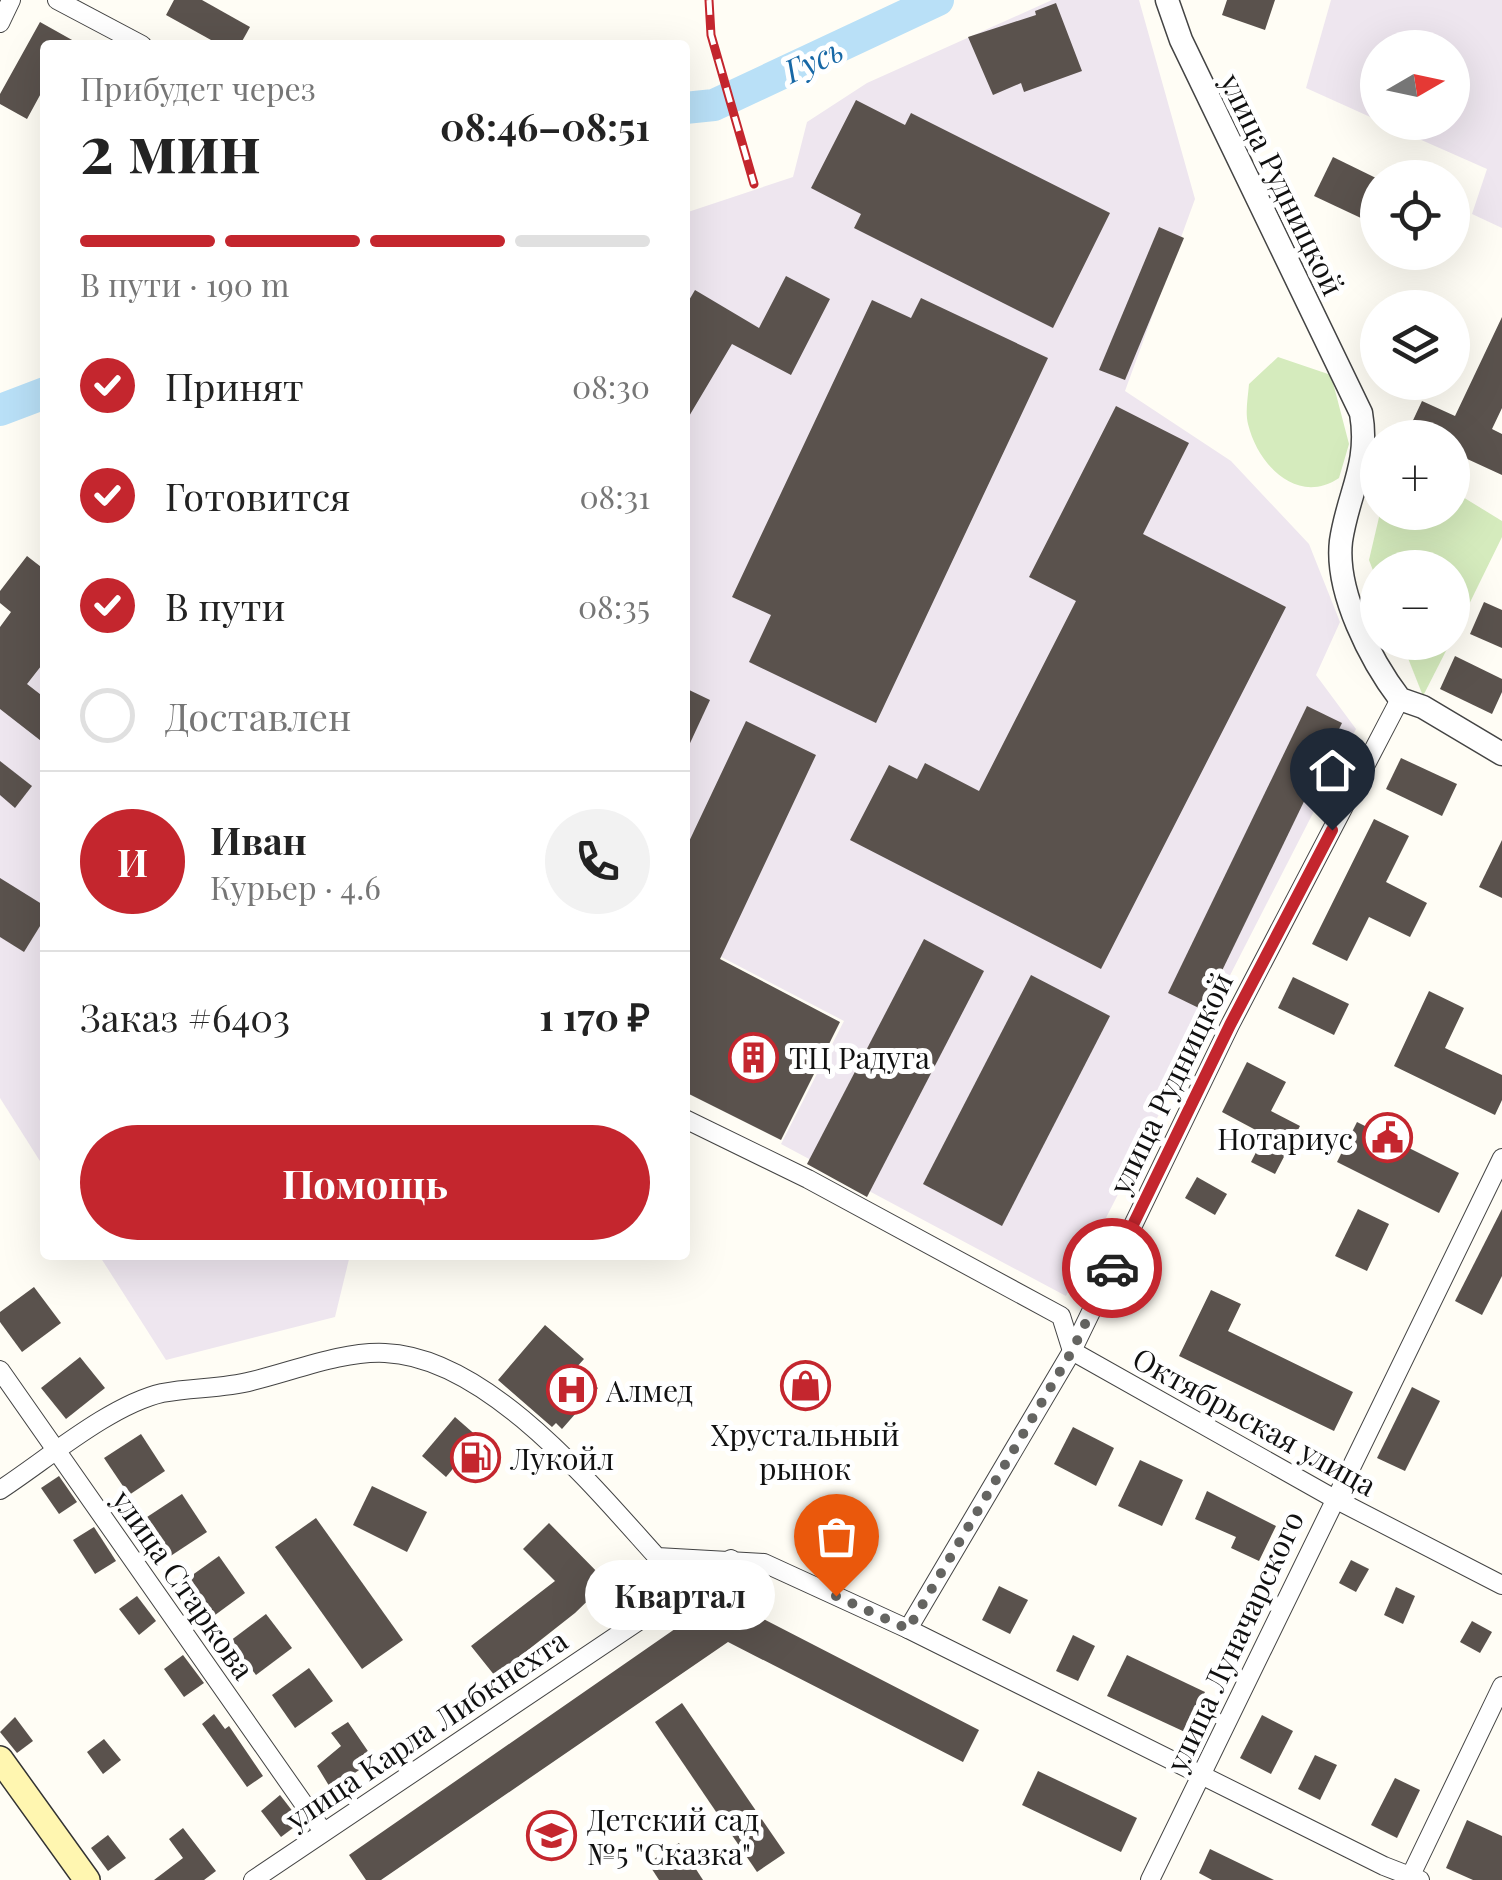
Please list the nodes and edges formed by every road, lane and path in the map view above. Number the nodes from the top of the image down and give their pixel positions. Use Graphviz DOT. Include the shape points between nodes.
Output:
graph roads {
  1 [pos="11,0"];
  2 [pos="57,0"];
  3 [pos="1167,0"];
  4 [pos="0,23"];
  5 [pos="133,40"];
  6 [pos="1400,699"];
  7 [pos="1502,754"];
  8 [pos="690,1120"];
  9 [pos="1502,1158"];
  10 [pos="1072,1351"];
  11 [pos="0,1370"];
  12 [pos="58,1452"];
  13 [pos="0,1490"];
  14 [pos="1333,1498"];
  15 [pos="731,1558"];
  16 [pos="1502,1585"];
  17 [pos="908,1629"];
  18 [pos="1502,1686"];
  19 [pos="0,1759"];
  20 [pos="1201,1776"];
  21 [pos="322,1830"];
  22 [pos="1380,1873"];
  23 [pos="1416,1878"];
  24 [pos="88,1880"];
  25 [pos="253,1880"];
  26 [pos="1150,1880"];
  1 -- 4 [label="street"];
  2 -- 5 [label="street"];
  3 -- 6 [label="street, улица Рудницкой" via="1361,413 1362,470 1340,546 1365,638"];
  6 -- 7 [label="street"];
  6 -- 10 [label="street, улица Рудницкой" via="1230,1025"];
  8 -- 10 [label="street" via="1060,1316"];
  9 -- 14 [label="street, улица Луначарского"];
  10 -- 14 [label="street, Октябрьская улица"];
  10 -- 17 [label="street, улица Рудницкой"];
  11 -- 12 [label="street, улица Старкова"];
  12 -- 13 [label="street"];
  12 -- 15 [label="street" via="135,1402 164,1393 227,1388 362,1354 407,1356 485,1386 658,1557"];
  12 -- 21 [label="street, улица Старкова"];
  14 -- 16 [label="street, Октябрьская улица"];
  14 -- 20 [label="street, улица Луначарского"];
  15 -- 17 [label="street" via="764,1563"];
  15 -- 21 [label="street, улица Карла Либкнехта"];
  17 -- 20 [label="street"];
  18 -- 23 [label="street"];
  19 -- 24 [label="main road"];
  20 -- 22 [label="street"];
  20 -- 26 [label="street, улица Луначарского"];
  21 -- 25 [label="street, улица Карла Либкнехта"];
  22 -- 23 [label="street"];
}
